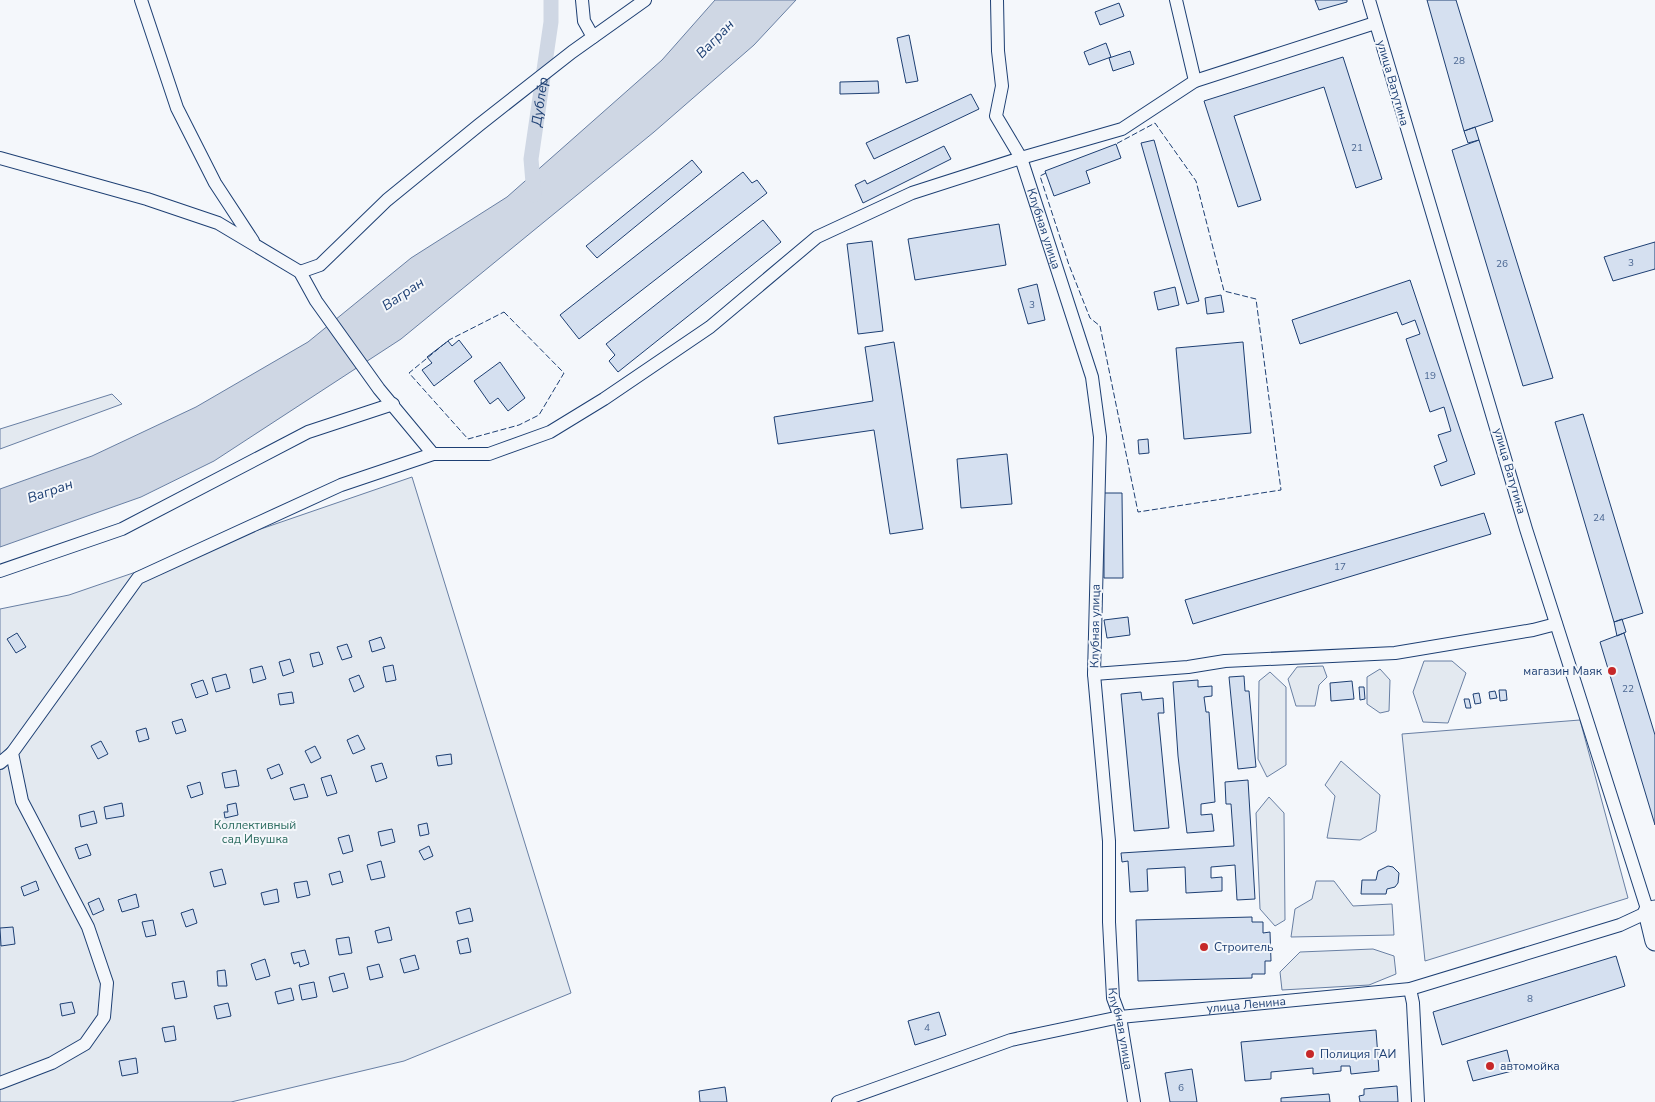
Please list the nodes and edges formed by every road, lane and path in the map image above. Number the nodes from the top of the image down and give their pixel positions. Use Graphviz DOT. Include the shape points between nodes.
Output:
graph roads {
  1 [pos="141,0"];
  2 [pos="582,0"];
  3 [pos="645,0"];
  4 [pos="997,0"];
  5 [pos="1176,0"];
  6 [pos="1369,0"];
  7 [pos="1375,23"];
  8 [pos="593,37"];
  9 [pos="1196,81"];
  10 [pos="0,158"];
  11 [pos="1021,158"];
  12 [pos="256,245"];
  13 [pos="300,272"];
  14 [pos="393,404"];
  15 [pos="433,454"];
  16 [pos="0,571"];
  17 [pos="1556,624"];
  18 [pos="1094,674"];
  19 [pos="12,753"];
  20 [pos="0,763"];
  21 [pos="1651,911"];
  22 [pos="1655,940"];
  23 [pos="1410,989"];
  24 [pos="1120,1017"];
  25 [pos="0,1083"];
  26 [pos="838,1102"];
  27 [pos="1134,1102"];
  28 [pos="1418,1102"];
  1 -- 12 [label="street" via="177,108 215,183"];
  2 -- 8 [label="street" via="584,21"];
  3 -- 8 [label="street"];
  4 -- 11 [label="street, Клубная улица" via="1002,86 996,116"];
  5 -- 9 [label="street"];
  6 -- 7 [label="street, улица Ватутина"];
  7 -- 9 [label="street"];
  7 -- 17 [label="street, улица Ватутина"];
  8 -- 13 [label="street" via="387,200 320,265"];
  9 -- 11 [label="street" via="1122,129"];
  10 -- 12 [label="street" via="147,199 218,223"];
  11 -- 15 [label="street" via="912,193 817,237 710,327 550,432 489,454"];
  11 -- 18 [label="street, Клубная улица" via="1092,377 1100,437"];
  12 -- 13 [label="street"];
  13 -- 14 [label="street" via="316,301"];
  14 -- 15 [label="street"];
  14 -- 16 [label="street" via="308,432 122,529"];
  15 -- 19 [label="street" via="341,485 138,578"];
  17 -- 18 [label="street" via="1395,653 1225,661"];
  17 -- 21 [label="street, улица Ватутина"];
  18 -- 24 [label="street, Клубная улица" via="1109,841 1113,998"];
  19 -- 20 [label="street"];
  19 -- 25 [label="street" via="22,801 88,927 107,983 104,1017 85,1044 52,1064"];
  21 -- 22 [label="main road, улица Ватутина"];
  21 -- 23 [label="street, улица Ленина" via="1620,925"];
  23 -- 24 [label="street, улица Ленина"];
  23 -- 28 [label="street"];
  24 -- 26 [label="street, улица Ленина" via="1011,1040"];
  24 -- 27 [label="street, Клубная улица"];
}
